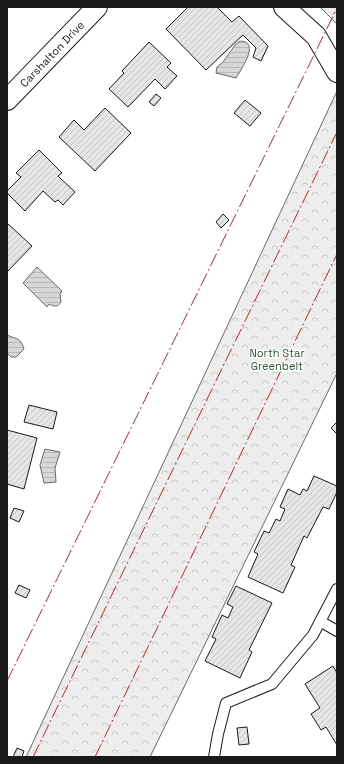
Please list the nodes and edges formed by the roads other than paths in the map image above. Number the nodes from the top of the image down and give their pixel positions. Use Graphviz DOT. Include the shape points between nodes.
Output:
graph roads {
  1 [pos="97,7"];
  2 [pos="284,7"];
  3 [pos="316,36"];
  4 [pos="337,45"];
  5 [pos="337,72"];
  6 [pos="7,100"];
  7 [pos="337,589"];
  8 [pos="320,621"];
  9 [pos="337,631"];
  10 [pos="214,757"];
  1 -- 6 [label="street, Carshalton Drive"];
  2 -- 3 [label="street"];
  3 -- 4 [label="street"];
  3 -- 5 [label="street"];
  7 -- 8 [label="lane"];
  8 -- 9 [label="lane"];
  8 -- 10 [label="lane" via="313,635 272,684 226,704"];
}
